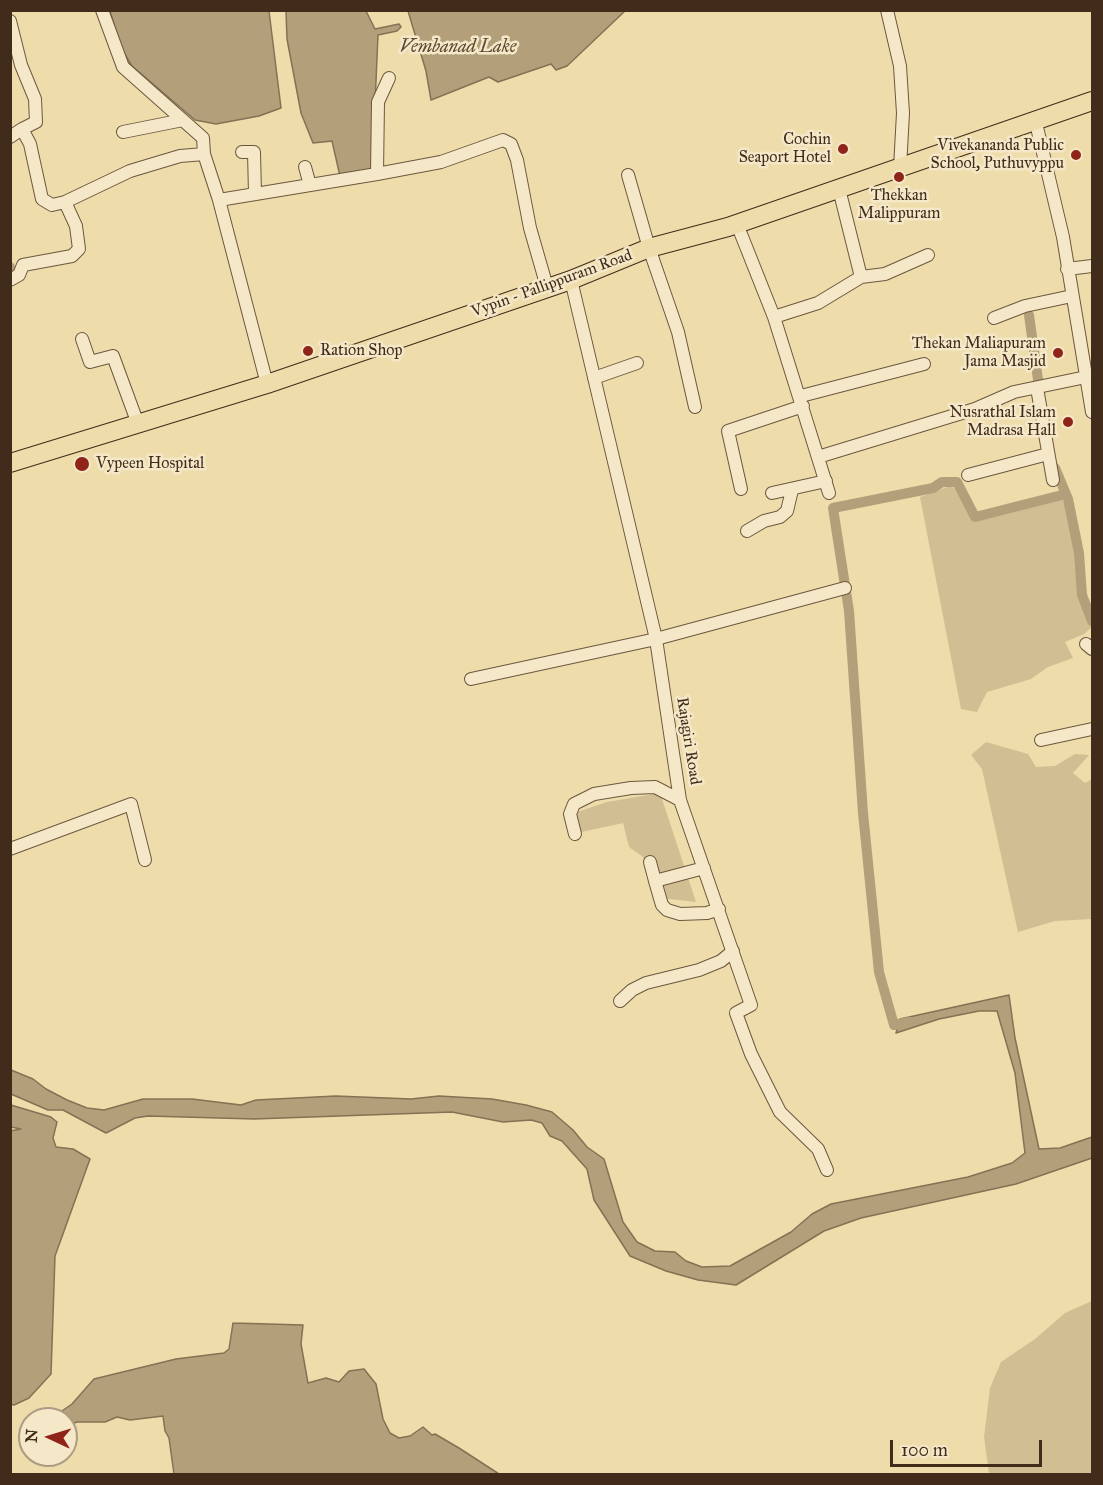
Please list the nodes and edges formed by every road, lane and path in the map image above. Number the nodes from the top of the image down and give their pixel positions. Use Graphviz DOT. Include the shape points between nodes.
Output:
graph roads {
  1 [pos="102,10"];
  2 [pos="887,10"];
  3 [pos="10,21"];
  4 [pos="388,78"];
  5 [pos="1092,101"];
  6 [pos="1035,119"];
  7 [pos="183,120"];
  8 [pos="22,129"];
  9 [pos="123,132"];
  10 [pos="10,137"];
  11 [pos="242,152"];
  12 [pos="204,154"];
  13 [pos="305,167"];
  14 [pos="900,168"];
  15 [pos="377,174"];
  16 [pos="628,175"];
  17 [pos="310,185"];
  18 [pos="839,189"];
  19 [pos="255,194"];
  20 [pos="219,200"];
  21 [pos="65,202"];
  22 [pos="737,224"];
  23 [pos="649,248"];
  24 [pos="928,255"];
  25 [pos="1092,266"];
  26 [pos="1067,269"];
  27 [pos="861,277"];
  28 [pos="571,279"];
  29 [pos="10,280"];
  30 [pos="547,287"];
  31 [pos="1072,296"];
  32 [pos="774,317"];
  33 [pos="994,318"];
  34 [pos="82,339"];
  35 [pos="638,363"];
  36 [pos="924,364"];
  37 [pos="1086,377"];
  38 [pos="594,378"];
  39 [pos="267,384"];
  40 [pos="1039,388"];
  41 [pos="802,401"];
  42 [pos="695,407"];
  43 [pos="1092,412"];
  44 [pos="138,424"];
  45 [pos="1048,454"];
  46 [pos="818,457"];
  47 [pos="10,463"];
  48 [pos="968,475"];
  49 [pos="1053,480"];
  50 [pos="741,489"];
  51 [pos="792,490"];
  52 [pos="772,493"];
  53 [pos="747,531"];
  54 [pos="845,588"];
  55 [pos="656,639"];
  56 [pos="471,679"];
  57 [pos="1092,729"];
  58 [pos="1041,740"];
  59 [pos="681,800"];
  60 [pos="575,834"];
  61 [pos="10,849"];
  62 [pos="145,860"];
  63 [pos="650,862"];
  64 [pos="704,868"];
  65 [pos="655,881"];
  66 [pos="718,909"];
  67 [pos="733,951"];
  68 [pos="620,1001"];
  69 [pos="827,1170"];
  1 -- 7 [label="street" via="123,67"];
  2 -- 14 [label="street" via="900,66"];
  3 -- 8 [label="street" via="35,99 36,122"];
  4 -- 15 [label="street" via="378,102"];
  5 -- 6 [label="main road, Vypin - Pallippuram Road"];
  6 -- 14 [label="main road, Vypin - Pallippuram Road"];
  6 -- 26 [label="street"];
  7 -- 9 [label="street"];
  7 -- 12 [label="street" via="203,138"];
  8 -- 10 [label="street"];
  8 -- 21 [label="street" via="30,144 42,199 52,205"];
  11 -- 19 [label="street" via="254,152"];
  12 -- 20 [label="street"];
  12 -- 21 [label="street" via="180,156 130,171"];
  13 -- 17 [label="street"];
  14 -- 18 [label="main road, Vypin - Pallippuram Road"];
  15 -- 17 [label="street"];
  15 -- 30 [label="street" via="441,162 503,141 511,144"];
  16 -- 23 [label="street"];
  17 -- 19 [label="street"];
  18 -- 22 [label="main road, Vypin - Pallippuram Road"];
  18 -- 27 [label="street"];
  19 -- 20 [label="street"];
  20 -- 39 [label="street"];
  21 -- 29 [label="street" via="76,226 79,249 72,256 23,265"];
  22 -- 23 [label="main road, Vypin - Pallippuram Road"];
  22 -- 32 [label="street"];
  23 -- 28 [label="main road, Vypin - Pallippuram Road"];
  23 -- 42 [label="street" via="678,332"];
  24 -- 27 [label="street" via="885,274"];
  25 -- 26 [label="street"];
  26 -- 31 [label="street"];
  27 -- 32 [label="street" via="818,303"];
  28 -- 30 [label="main road, Vypin - Pallippuram Road"];
  28 -- 38 [label="street, Rajagiri Road"];
  30 -- 39 [label="main road, Vypin - Pallippuram Road"];
  31 -- 33 [label="street" via="1025,306"];
  31 -- 37 [label="street"];
  32 -- 41 [label="street"];
  34 -- 44 [label="street" via="90,362 113,356"];
  35 -- 38 [label="street"];
  36 -- 41 [label="street"];
  37 -- 40 [label="street"];
  37 -- 43 [label="street"];
  38 -- 55 [label="street, Rajagiri Road"];
  39 -- 44 [label="main road, Vypin - Pallippuram Road"];
  40 -- 45 [label="street"];
  40 -- 46 [label="street" via="1014,392 975,409"];
  41 -- 46 [label="street"];
  41 -- 50 [label="street" via="728,431"];
  44 -- 47 [label="main road, Vypin - Pallippuram Road"];
  45 -- 48 [label="street"];
  45 -- 49 [label="street"];
  46 -- 51 [label="street" via="828,487"];
  51 -- 52 [label="street"];
  51 -- 53 [label="street" via="787,511"];
  54 -- 55 [label="street"];
  55 -- 56 [label="street"];
  55 -- 59 [label="street, Rajagiri Road"];
  57 -- 58 [label="street"];
  59 -- 60 [label="street" via="655,787 594,794 574,804 570,814"];
  59 -- 64 [label="street, Rajagiri Road"];
  61 -- 62 [label="street" via="131,804"];
  63 -- 65 [label="street"];
  64 -- 65 [label="street"];
  64 -- 66 [label="street, Rajagiri Road"];
  65 -- 66 [label="street" via="667,910 680,914"];
  66 -- 67 [label="street, Rajagiri Road"];
  67 -- 68 [label="street" via="699,970 646,983"];
  67 -- 69 [label="street, Rajagiri Road" via="751,1005 736,1012 752,1054 780,1112 818,1149"];
}
